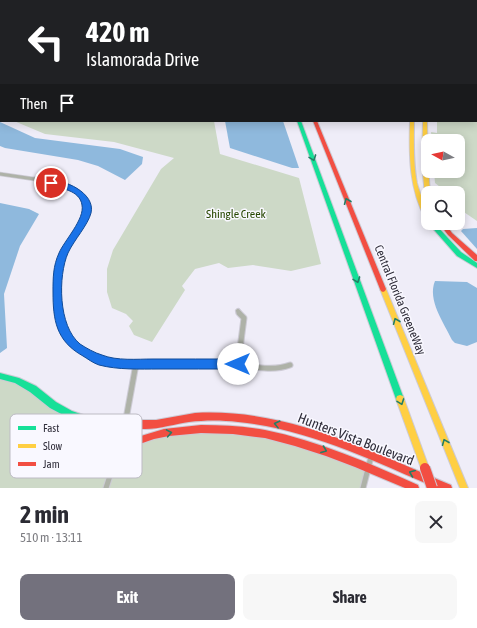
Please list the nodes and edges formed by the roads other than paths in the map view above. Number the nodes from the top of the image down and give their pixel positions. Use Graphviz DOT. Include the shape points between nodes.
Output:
graph roads {
  1 [pos="299,122"];
  2 [pos="315,122"];
  3 [pos="412,122"];
  4 [pos="425,122"];
  5 [pos="0,174"];
  6 [pos="427,186"];
  7 [pos="421,209"];
  8 [pos="437,230"];
  9 [pos="447,230"];
  10 [pos="477,259"];
  11 [pos="477,266"];
  12 [pos="238,311"];
  13 [pos="136,364"];
  14 [pos="238,364"];
  15 [pos="290,365"];
  16 [pos="0,376"];
  17 [pos="70,414"];
  18 [pos="127,414"];
  19 [pos="142,425"];
  20 [pos="142,439"];
  21 [pos="371,457"];
  22 [pos="368,468"];
  23 [pos="109,478"];
  24 [pos="106,488"];
  25 [pos="363,488"];
  26 [pos="415,488"];
  27 [pos="432,488"];
  28 [pos="448,488"];
  29 [pos="464,488"];
  1 -- 27 [label="main road, one-way, bridge"];
  29 -- 2 [label="main road, Central Florida GreeneWay, one-way"];
  3 -- 7 [label="main road" via="414,188"];
  4 -- 6 [label="main road"];
  5 -- 13 [label="street" via="64,186 74,189 84,198 87,205 86,213 63,253 58,273 58,314 61,326 76,347 89,355 99,360"];
  8 -- 11 [label="main road" via="459,254"];
  9 -- 10 [label="main road"];
  12 -- 14 [label="street" via="244,318"];
  13 -- 14 [label="street"];
  13 -- 18 [label="street"];
  14 -- 15 [label="street" via="283,369"];
  16 -- 17 [label="main road" via="16,380 33,389 53,405"];
  21 -- 19 [label="main road, Hunters Vista Boulevard, one-way" via="298,430 246,419 189,418"];
  20 -- 22 [label="main road, Hunters Vista Boulevard, one-way" via="186,430 244,430 273,434 296,441"];
  21 -- 22 [label="street"];
  28 -- 21 [label="main road, Hunters Vista Boulevard, one-way"];
  22 -- 25 [label="street"];
  22 -- 26 [label="main road, Hunters Vista Boulevard"];
  23 -- 24 [label="street"];
}
